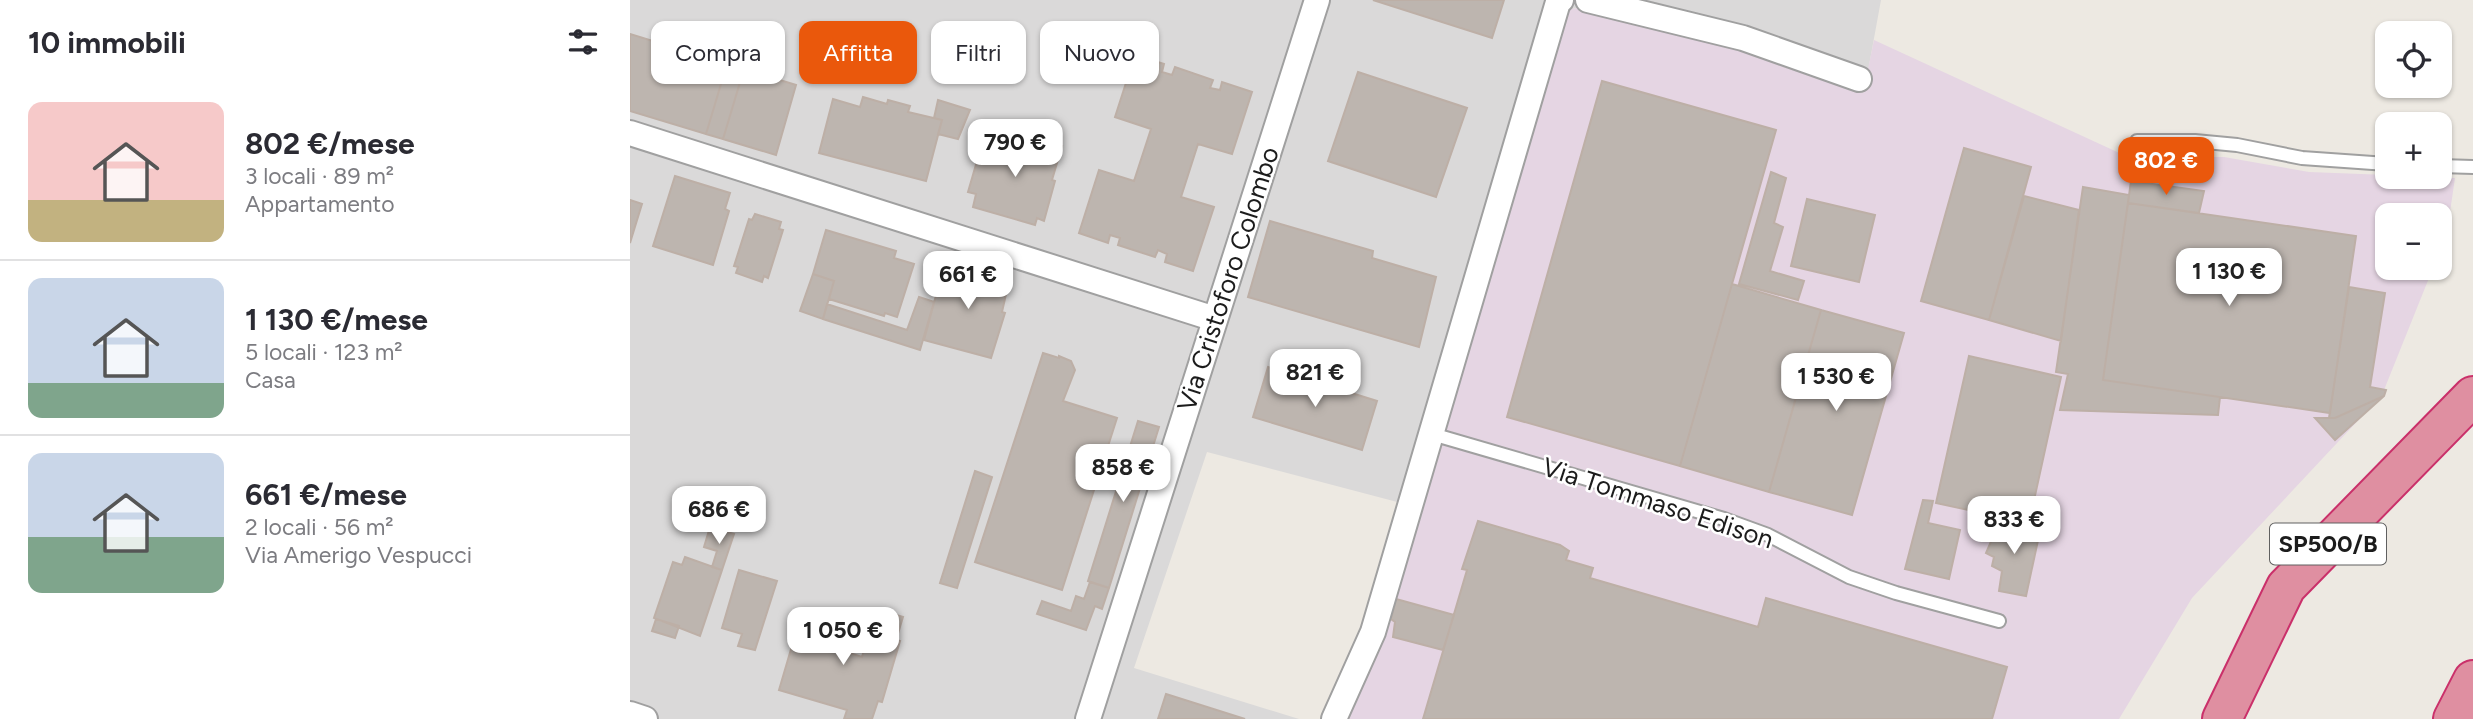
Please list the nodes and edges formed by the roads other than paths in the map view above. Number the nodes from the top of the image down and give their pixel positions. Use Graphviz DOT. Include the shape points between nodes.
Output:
graph roads {
  1 [pos="1317,0"];
  2 [pos="1561,0"];
  3 [pos="1588,0"];
  4 [pos="1859,79"];
  5 [pos="630,134"];
  6 [pos="2137,141"];
  7 [pos="2375,163"];
  8 [pos="2452,166"];
  9 [pos="2473,167"];
  10 [pos="1215,319"];
  11 [pos="2473,397"];
  12 [pos="1432,434"];
  13 [pos="1999,621"];
  14 [pos="2473,680"];
  15 [pos="630,714"];
  16 [pos="645,719"];
  17 [pos="1088,719"];
  18 [pos="1334,719"];
  19 [pos="2222,719"];
  20 [pos="2453,719"];
  1 -- 10 [label="street, Via Cristoforo Colombo"];
  2 -- 12 [label="street"];
  3 -- 4 [label="street" via="1742,38"];
  5 -- 10 [label="street"];
  6 -- 7 [label="lane" via="2195,141 2302,158"];
  8 -- 9 [label="lane"];
  10 -- 17 [label="street, Via Cristoforo Colombo"];
  11 -- 19 [label="highway, SP500/B" via="2286,587"];
  12 -- 13 [label="lane, Via Tommaso Edison" via="1724,519 1768,535 1849,577"];
  12 -- 18 [label="street" via="1373,632"];
  14 -- 20 [label="highway"];
  15 -- 16 [label="street"];
}
